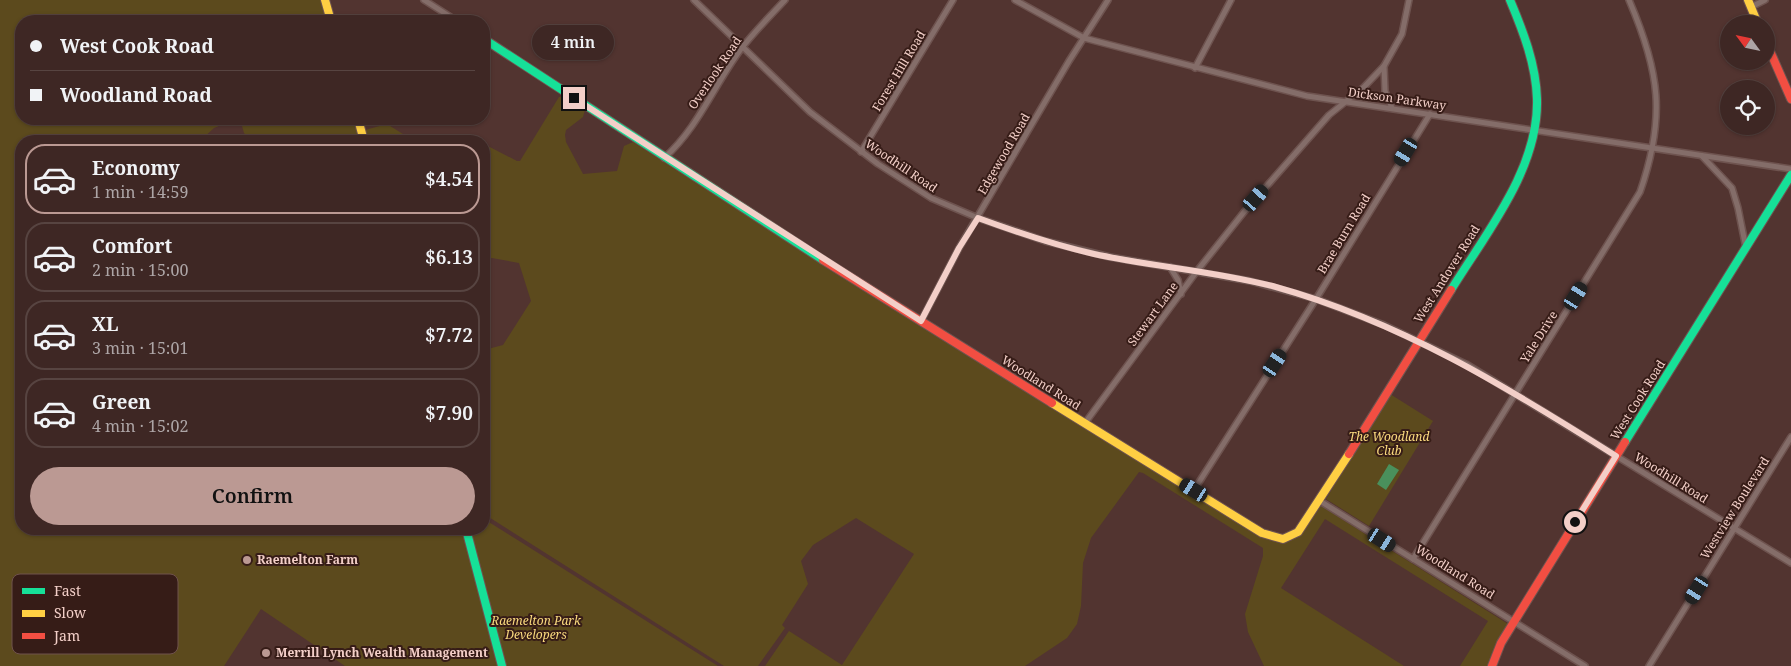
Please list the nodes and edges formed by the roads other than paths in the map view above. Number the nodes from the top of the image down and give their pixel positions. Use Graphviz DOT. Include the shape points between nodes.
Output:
graph roads {
  1 [pos="325,0"];
  2 [pos="424,0"];
  3 [pos="694,0"];
  4 [pos="784,0"];
  5 [pos="953,0"];
  6 [pos="1015,0"];
  7 [pos="1108,0"];
  8 [pos="1231,0"];
  9 [pos="1409,0"];
  10 [pos="1510,0"];
  11 [pos="1628,0"];
  12 [pos="1765,0"];
  13 [pos="1750,3"];
  14 [pos="329,15"];
  15 [pos="448,15"];
  16 [pos="1755,15"];
  17 [pos="1084,38"];
  18 [pos="490,43"];
  19 [pos="742,48"];
  20 [pos="1775,63"];
  21 [pos="1384,66"];
  22 [pos="1195,68"];
  23 [pos="1791,99"];
  24 [pos="1344,102"];
  25 [pos="1392,108"];
  26 [pos="1430,114"];
  27 [pos="1535,130"];
  28 [pos="1652,147"];
  29 [pos="861,152"];
  30 [pos="1701,155"];
  31 [pos="664,158"];
  32 [pos="1791,169"];
  33 [pos="1791,174"];
  34 [pos="978,218"];
  35 [pos="1746,248"];
  36 [pos="1170,266"];
  37 [pos="1197,271"];
  38 [pos="1181,294"];
  39 [pos="1316,299"];
  40 [pos="921,321"];
  41 [pos="1419,340"];
  42 [pos="1516,393"];
  43 [pos="1085,423"];
  44 [pos="1791,437"];
  45 [pos="1616,456"];
  46 [pos="1194,490"];
  47 [pos="1320,501"];
  48 [pos="1735,529"];
  49 [pos="468,535"];
  50 [pos="1412,559"];
  51 [pos="1791,563"];
  52 [pos="1514,622"];
  53 [pos="502,666"];
  54 [pos="1492,666"];
  55 [pos="1585,666"];
  56 [pos="1649,666"];
  1 -- 14 [label="street"];
  2 -- 15 [label="street"];
  3 -- 19 [label="street, Woodhill Road"];
  4 -- 19 [label="street, Overlook Road"];
  5 -- 29 [label="street, Forest Hill Road"];
  6 -- 17 [label="street, Dickson Parkway"];
  7 -- 17 [label="street, Edgewood Road"];
  8 -- 22 [label="street"];
  9 -- 21 [label="street, Stewart Lane" via="1402,34"];
  10 -- 27 [label="street, West Andover Road" via="1532,68 1536,93"];
  11 -- 28 [label="street, Yale Drive" via="1653,66 1657,117"];
  12 -- 13 [label="street"];
  13 -- 16 [label="street"];
  17 -- 22 [label="street, Dickson Parkway"];
  17 -- 34 [label="street, Edgewood Road"];
  18 -- 31 [label="street, Woodland Road"];
  19 -- 29 [label="street, Woodhill Road" via="804,106"];
  19 -- 31 [label="street, Overlook Road" via="682,141"];
  20 -- 23 [label="street"];
  21 -- 24 [label="street, Stewart Lane"];
  21 -- 25 [label="street" via="1385,91"];
  22 -- 24 [label="street, Dickson Parkway"];
  24 -- 25 [label="street, Dickson Parkway"];
  24 -- 37 [label="street, Stewart Lane" via="1268,184"];
  25 -- 26 [label="street, Dickson Parkway"];
  26 -- 27 [label="street, Dickson Parkway"];
  26 -- 39 [label="street, Brae Burn Road"];
  27 -- 28 [label="street, Dickson Parkway"];
  27 -- 41 [label="street, West Andover Road" via="1526,161 1505,203"];
  28 -- 30 [label="street, Dickson Parkway"];
  28 -- 42 [label="street, Yale Drive" via="1634,204"];
  29 -- 34 [label="street, Woodhill Road" via="922,193"];
  30 -- 32 [label="street, Dickson Parkway"];
  30 -- 35 [label="street" via="1732,188"];
  31 -- 40 [label="street, Woodland Road"];
  33 -- 35 [label="street, West Cook Road"];
  34 -- 36 [label="street, Woodhill Road" via="1045,242"];
  34 -- 40 [label="street, Edgewood Road"];
  35 -- 45 [label="street, West Cook Road"];
  36 -- 37 [label="street, Woodhill Road"];
  36 -- 38 [label="street"];
  37 -- 38 [label="street, Stewart Lane"];
  37 -- 39 [label="street, Woodhill Road"];
  38 -- 43 [label="street, Stewart Lane"];
  39 -- 41 [label="street, Woodhill Road"];
  39 -- 46 [label="street, Brae Burn Road"];
  40 -- 43 [label="street, Woodland Road"];
  41 -- 42 [label="street, Woodhill Road"];
  41 -- 47 [label="street, West Andover Road"];
  42 -- 45 [label="street, Woodhill Road"];
  42 -- 50 [label="street, Yale Drive"];
  43 -- 46 [label="street, Woodland Road"];
  44 -- 48 [label="street, Westview Boulevard"];
  45 -- 48 [label="street, Woodhill Road"];
  45 -- 52 [label="street, West Cook Road"];
  46 -- 47 [label="street, Woodland Road" via="1277,539 1288,538 1298,532"];
  47 -- 50 [label="street, Woodland Road"];
  48 -- 51 [label="street, Woodhill Road"];
  48 -- 56 [label="street, Westview Boulevard"];
  49 -- 53 [label="street"];
  50 -- 52 [label="street, Woodland Road"];
  52 -- 54 [label="street, West Cook Road"];
  52 -- 55 [label="street, Woodland Road"];
}
